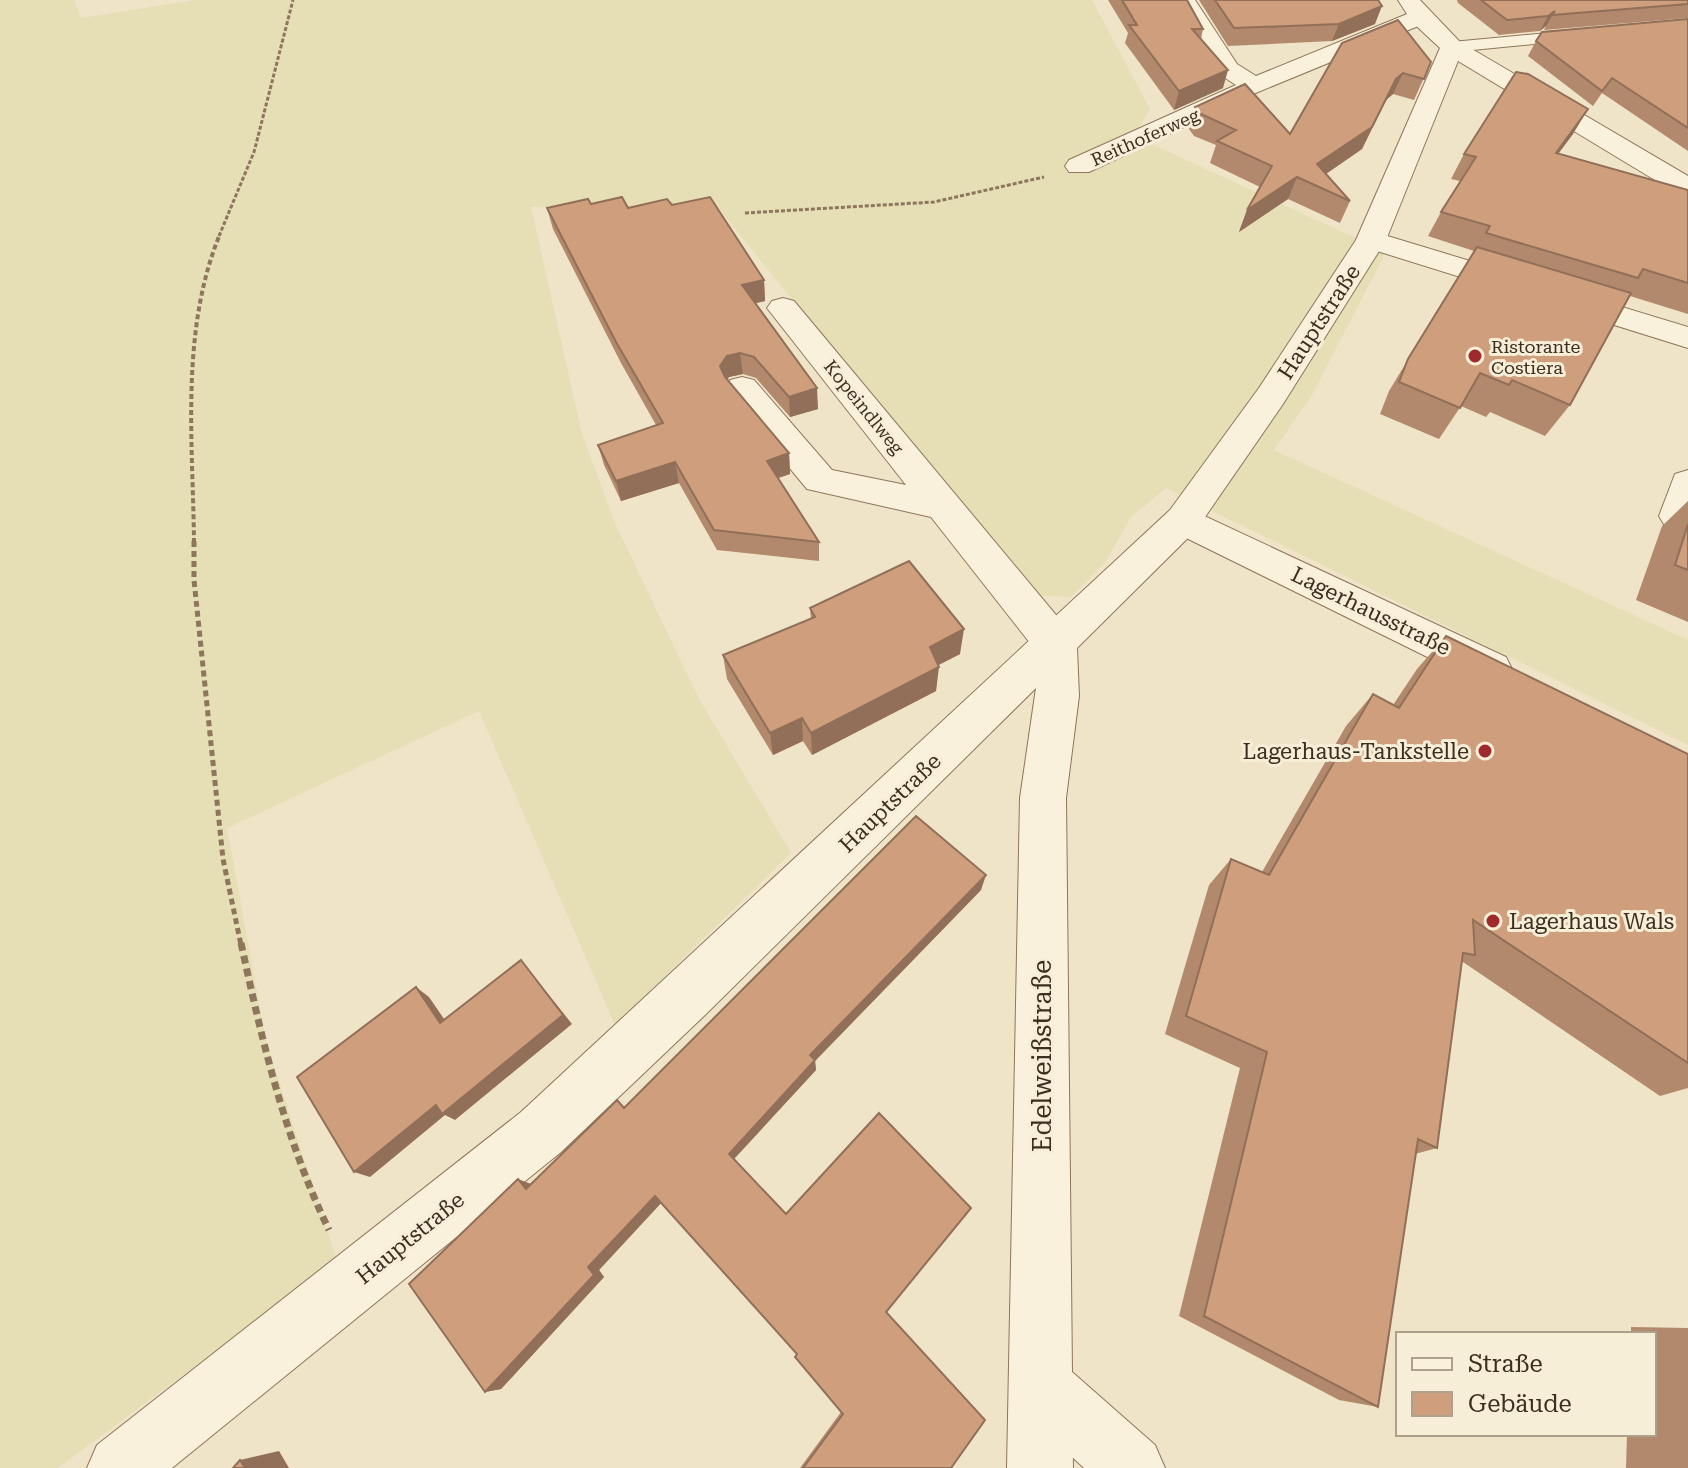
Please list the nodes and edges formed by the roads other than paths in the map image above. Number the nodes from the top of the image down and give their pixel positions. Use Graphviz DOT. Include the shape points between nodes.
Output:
graph roads {
  1 [pos="1184,0"];
  2 [pos="1414,8"];
  3 [pos="1593,33"];
  4 [pos="1452,47"];
  5 [pos="1254,86"];
  6 [pos="1079,166"];
  7 [pos="1688,188"];
  8 [pos="1371,240"];
  9 [pos="783,308"];
  10 [pos="1688,338"];
  11 [pos="742,388"];
  12 [pos="1688,483"];
  13 [pos="944,506"];
  14 [pos="1183,520"];
  15 [pos="1688,520"];
  16 [pos="1056,645"];
  17 [pos="1532,689"];
  18 [pos="1041,1386"];
  19 [pos="120,1468"];
  20 [pos="1040,1468"];
  21 [pos="1132,1468"];
  1 -- 5 [label="street" via="1228,69"];
  2 -- 4 [label="street"];
  2 -- 5 [label="street, Reithoferweg"];
  3 -- 4 [label="lane"];
  4 -- 7 [label="street"];
  4 -- 8 [label="street, Hauptstraße"];
  5 -- 6 [label="street, Reithoferweg"];
  8 -- 10 [label="street"];
  8 -- 14 [label="street, Hauptstraße"];
  9 -- 13 [label="street, Kopeindlweg"];
  11 -- 13 [label="street" via="820,480"];
  12 -- 15 [label="street" via="1678,516"];
  13 -- 16 [label="street, Kopeindlweg"];
  14 -- 16 [label="street, Hauptstraße"];
  14 -- 17 [label="street, Lagerhausstraße"];
  16 -- 18 [label="street, Edelweißstraße" via="1058,696 1043,798"];
  16 -- 19 [label="street, Hauptstraße" via="541,1132"];
  18 -- 20 [label="street, Edelweißstraße"];
  18 -- 21 [label="street"];
}
